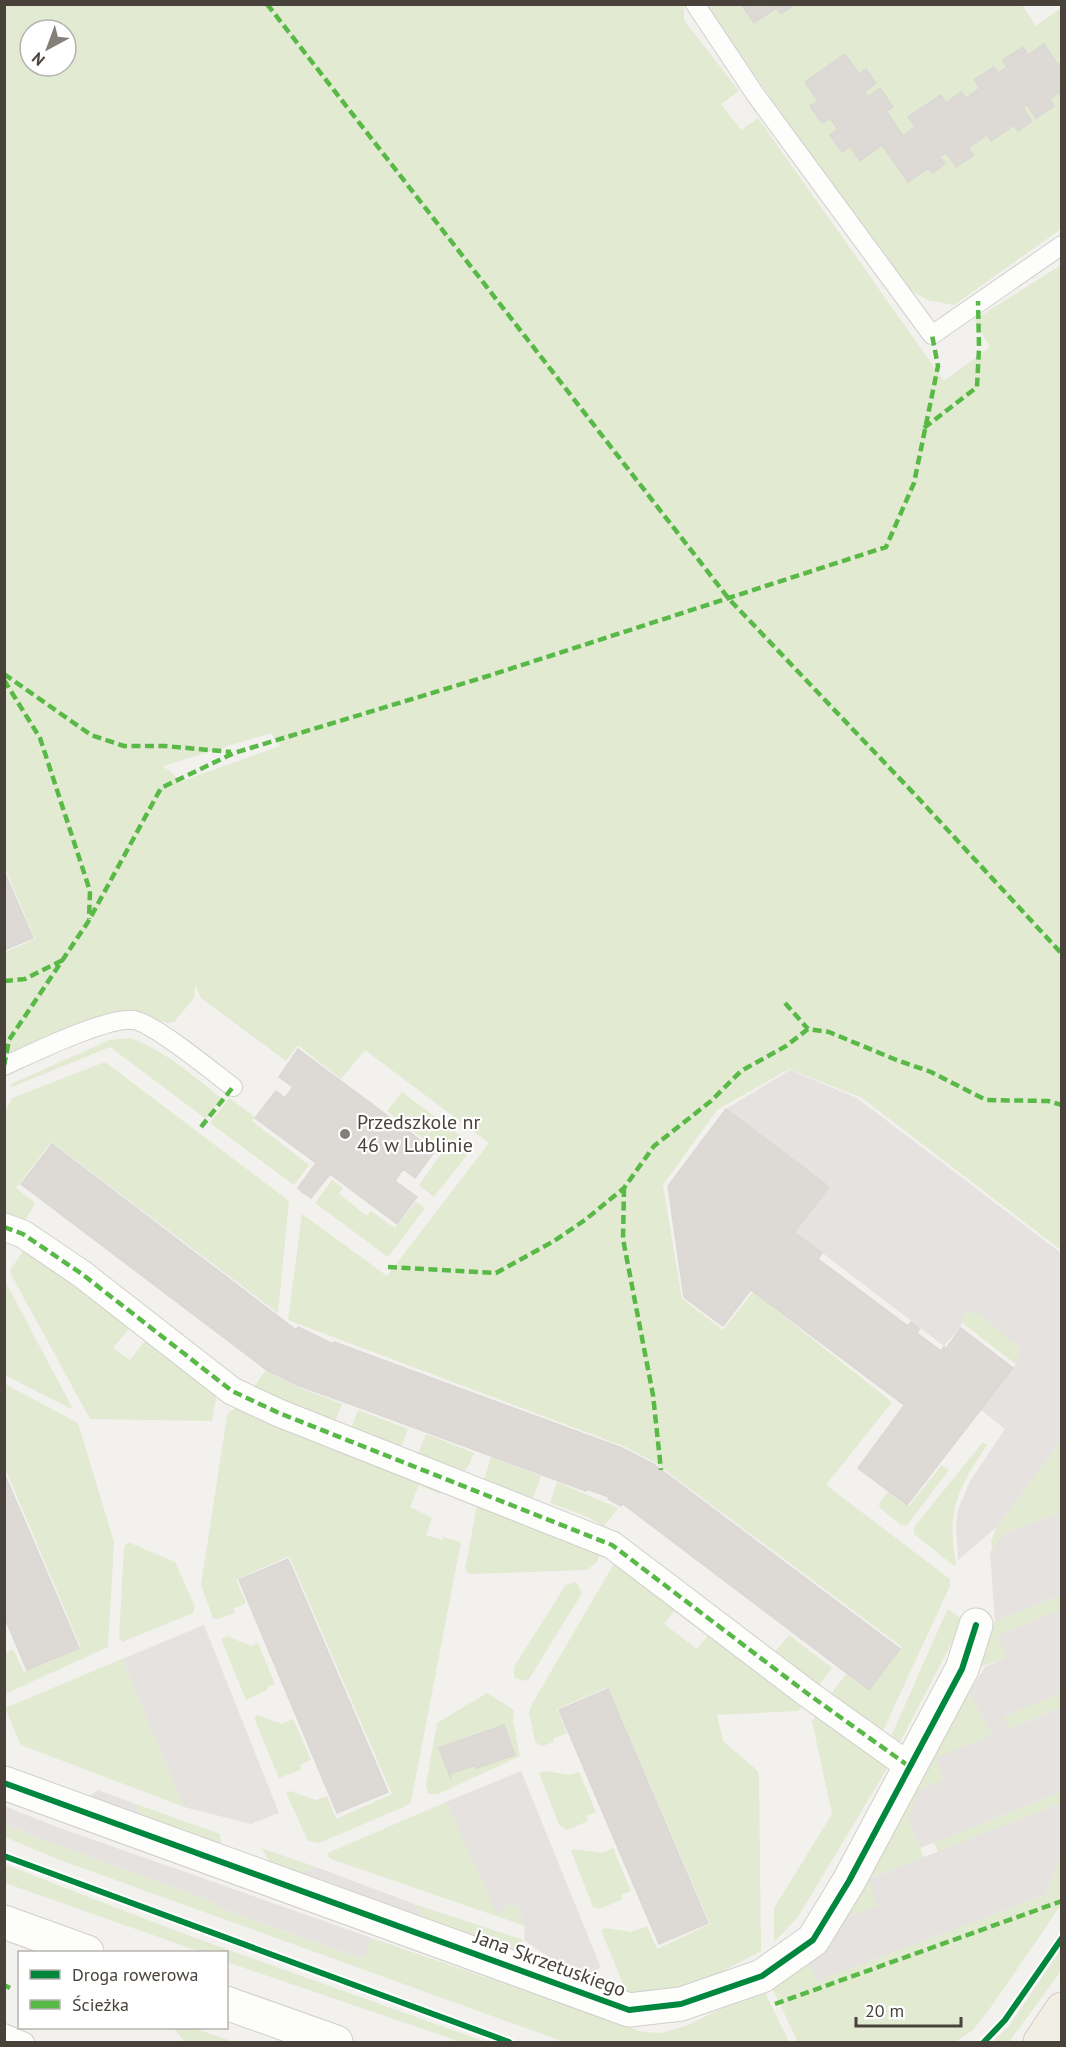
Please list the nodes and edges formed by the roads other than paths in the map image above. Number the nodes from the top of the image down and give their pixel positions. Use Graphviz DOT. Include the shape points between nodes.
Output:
graph roads {
  1 [pos="695,4"];
  2 [pos="1062,244"];
  3 [pos="4,1066"];
  4 [pos="233,1087"];
  5 [pos="4,1227"];
  6 [pos="976,1625"];
  7 [pos="910,1767"];
  8 [pos="4,1783"];
  9 [pos="4,1923"];
  10 [pos="81,1951"];
  11 [pos="228,2004"];
  12 [pos="1062,2009"];
  13 [pos="4,2033"];
  14 [pos="25,2043"];
  15 [pos="336,2043"];
  16 [pos="1040,2043"];
  1 -- 2 [label="lane" via="755,94 932,335"];
  3 -- 4 [label="lane" via="111,1022 135,1020 162,1034"];
  5 -- 7 [label="street" via="24,1234 82,1274 232,1391 612,1545"];
  6 -- 7 [label="street, Jana Skrzetuskiego" via="962,1669"];
  7 -- 8 [label="street, Jana Skrzetuskiego" via="813,1940 762,1976 681,2004 629,2010"];
  9 -- 10 [label="street"];
  11 -- 15 [label="street"];
  12 -- 16 [label="main road"];
  13 -- 14 [label="lane"];
}
